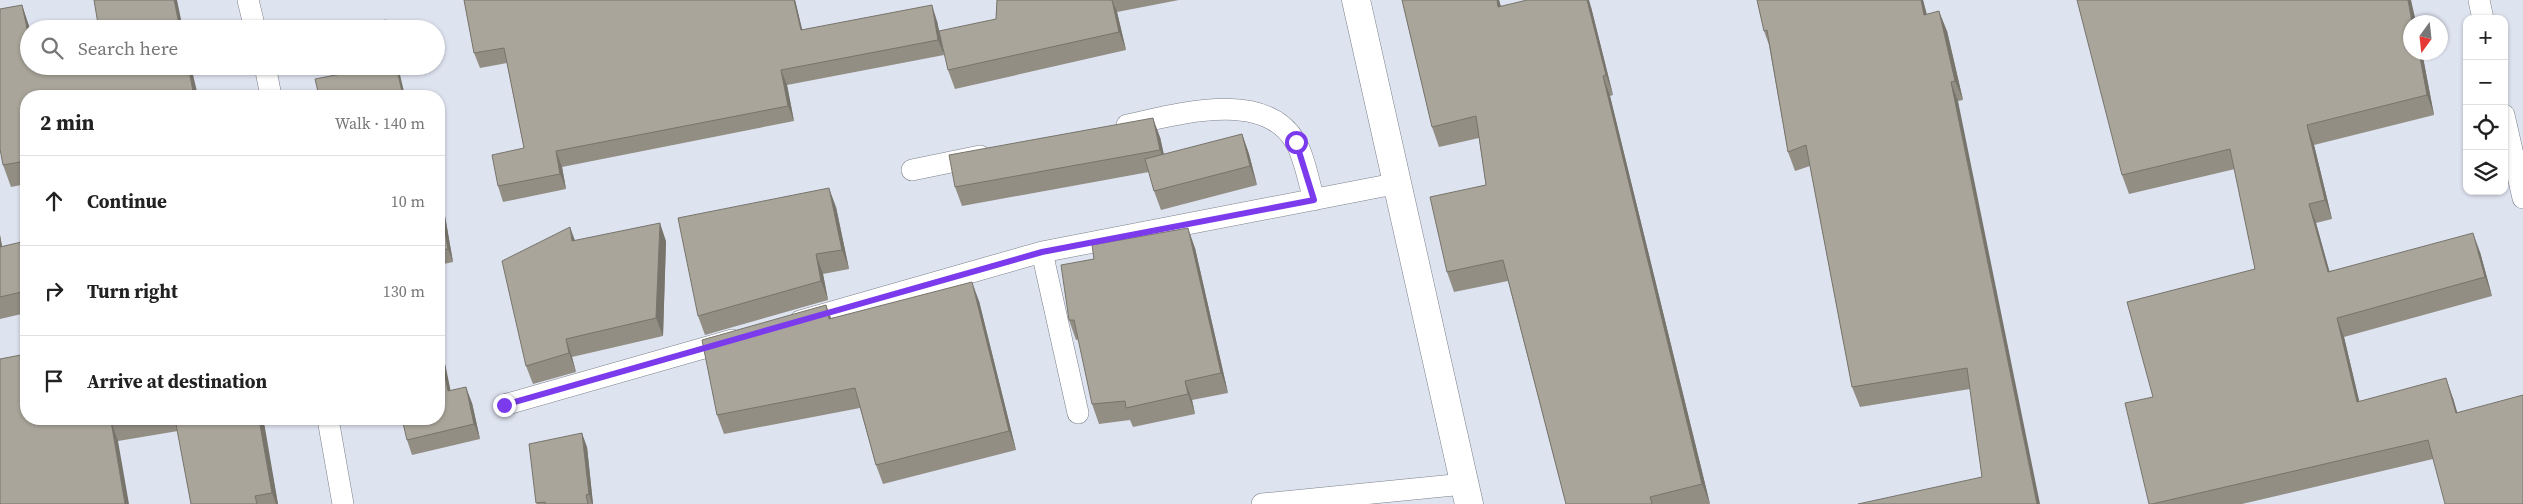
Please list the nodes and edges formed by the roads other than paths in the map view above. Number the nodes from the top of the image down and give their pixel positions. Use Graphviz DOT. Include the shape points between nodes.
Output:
graph roads {
  1 [pos="248,0"];
  2 [pos="1356,0"];
  3 [pos="2479,0"];
  4 [pos="2482,15"];
  5 [pos="253,20"];
  6 [pos="267,75"];
  7 [pos="270,90"];
  8 [pos="1106,129"];
  9 [pos="2508,132"];
  10 [pos="999,152"];
  11 [pos="912,170"];
  12 [pos="1399,183"];
  13 [pos="2523,198"];
  14 [pos="1314,200"];
  15 [pos="1042,252"];
  16 [pos="783,326"];
  17 [pos="754,334"];
  18 [pos="504,405"];
  19 [pos="1078,413"];
  20 [pos="329,425"];
  21 [pos="1466,494"];
  22 [pos="344,504"];
  23 [pos="1262,504"];
  1 -- 5 [label="lane"];
  2 -- 12 [label="street"];
  3 -- 4 [label="lane"];
  6 -- 7 [label="lane"];
  8 -- 14 [label="lane" via="1204,109 1260,115 1282,124 1296,142"];
  9 -- 13 [label="lane"];
  10 -- 11 [label="lane"];
  12 -- 14 [label="lane"];
  12 -- 21 [label="street"];
  14 -- 15 [label="lane"];
  15 -- 16 [label="lane"];
  15 -- 19 [label="lane"];
  17 -- 18 [label="lane"];
  20 -- 22 [label="lane"];
  21 -- 23 [label="lane"];
}
